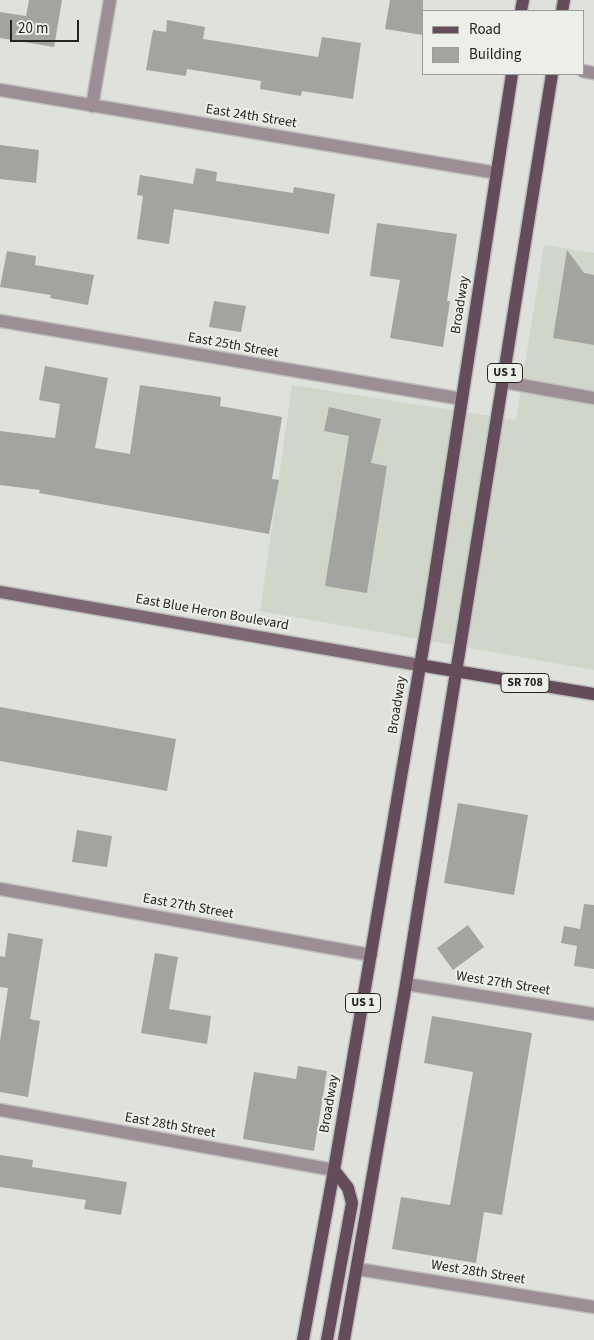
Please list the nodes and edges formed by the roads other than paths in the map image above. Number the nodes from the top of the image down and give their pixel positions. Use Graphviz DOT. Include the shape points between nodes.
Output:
graph roads {
  1 [pos="110,0"];
  2 [pos="512,75"];
  3 [pos="552,75"];
  4 [pos="0,90"];
  5 [pos="92,106"];
  6 [pos="496,173"];
  7 [pos="0,321"];
  8 [pos="504,382"];
  9 [pos="594,398"];
  10 [pos="462,399"];
  11 [pos="0,592"];
  12 [pos="419,665"];
  13 [pos="456,672"];
  14 [pos="594,694"];
  15 [pos="0,889"];
  16 [pos="371,955"];
  17 [pos="406,984"];
  18 [pos="594,1014"];
  19 [pos="0,1110"];
  20 [pos="334,1170"];
  21 [pos="357,1269"];
  22 [pos="594,1306"];
  23 [pos="303,1340"];
  24 [pos="326,1340"];
  25 [pos="344,1340"];
  1 -- 5 [label="street"];
  2 -- 6 [label="main road, Broadway / US 1"];
  3 -- 8 [label="main road, US 1"];
  4 -- 5 [label="street, East 24th Street"];
  5 -- 6 [label="street, East 24th Street"];
  6 -- 10 [label="main road, Broadway / US 1"];
  7 -- 10 [label="street, East 25th Street"];
  8 -- 9 [label="street"];
  8 -- 13 [label="main road, US 1"];
  10 -- 12 [label="main road, Broadway / US 1"];
  11 -- 12 [label="main road, East Blue Heron Boulevard"];
  12 -- 13 [label="main road, SR 708"];
  12 -- 16 [label="main road, Broadway / US 1"];
  13 -- 14 [label="main road, SR 708"];
  13 -- 17 [label="main road, US 1"];
  15 -- 16 [label="street, East 27th Street"];
  16 -- 20 [label="main road, Broadway / US 1"];
  17 -- 18 [label="street, West 27th Street"];
  17 -- 21 [label="main road, US 1"];
  19 -- 20 [label="street, East 28th Street"];
  20 -- 23 [label="main road, Broadway / US 1"];
  20 -- 24 [label="main road" via="348,1188 352,1203"];
  21 -- 22 [label="street, West 28th Street"];
  21 -- 25 [label="main road, US 1"];
}
